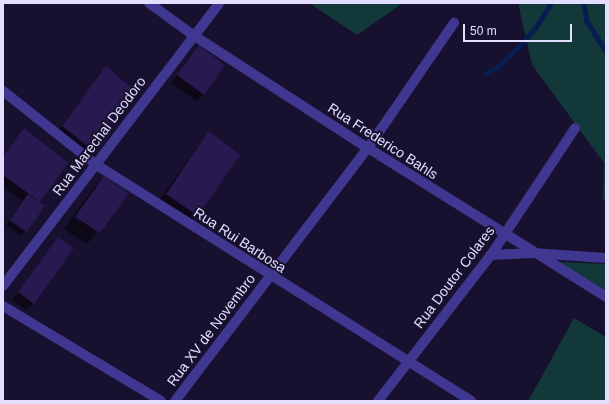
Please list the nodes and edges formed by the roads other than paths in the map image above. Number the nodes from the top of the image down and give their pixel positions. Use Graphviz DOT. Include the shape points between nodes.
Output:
graph roads {
  1 [pos="149,3"];
  2 [pos="219,3"];
  3 [pos="454,23"];
  4 [pos="193,35"];
  5 [pos="3,92"];
  6 [pos="575,128"];
  7 [pos="368,148"];
  8 [pos="96,164"];
  9 [pos="504,234"];
  10 [pos="532,253"];
  11 [pos="491,255"];
  12 [pos="606,258"];
  13 [pos="270,276"];
  14 [pos="3,286"];
  15 [pos="606,297"];
  16 [pos="3,306"];
  17 [pos="407,362"];
  18 [pos="162,401"];
  19 [pos="175,401"];
  20 [pos="378,401"];
  21 [pos="471,401"];
  1 -- 4 [label="street, Rua Frederico Bahls"];
  2 -- 4 [label="street, Rua Marechal Deodoro"];
  3 -- 7 [label="street, Rua XV de Novembro"];
  4 -- 7 [label="street, Rua Frederico Bahls"];
  4 -- 8 [label="street, Rua Marechal Deodoro"];
  5 -- 8 [label="street, Rua Rui Barbosa"];
  6 -- 9 [label="street, Rua Doutor Colares"];
  7 -- 9 [label="street, Rua Frederico Bahls"];
  7 -- 13 [label="street, Rua XV de Novembro"];
  8 -- 13 [label="street, Rua Rui Barbosa"];
  8 -- 14 [label="street, Rua Marechal Deodoro"];
  9 -- 10 [label="street, Rua Frederico Bahls"];
  9 -- 11 [label="street, Rua Doutor Colares"];
  10 -- 11 [label="street"];
  10 -- 12 [label="street"];
  10 -- 15 [label="street, Rua Frederico Bahls"];
  11 -- 17 [label="street, Rua Doutor Colares"];
  13 -- 17 [label="street, Rua Rui Barbosa"];
  13 -- 19 [label="street, Rua XV de Novembro"];
  16 -- 18 [label="street"];
  17 -- 20 [label="street, Rua Doutor Colares"];
  17 -- 21 [label="street, Rua Rui Barbosa"];
}
